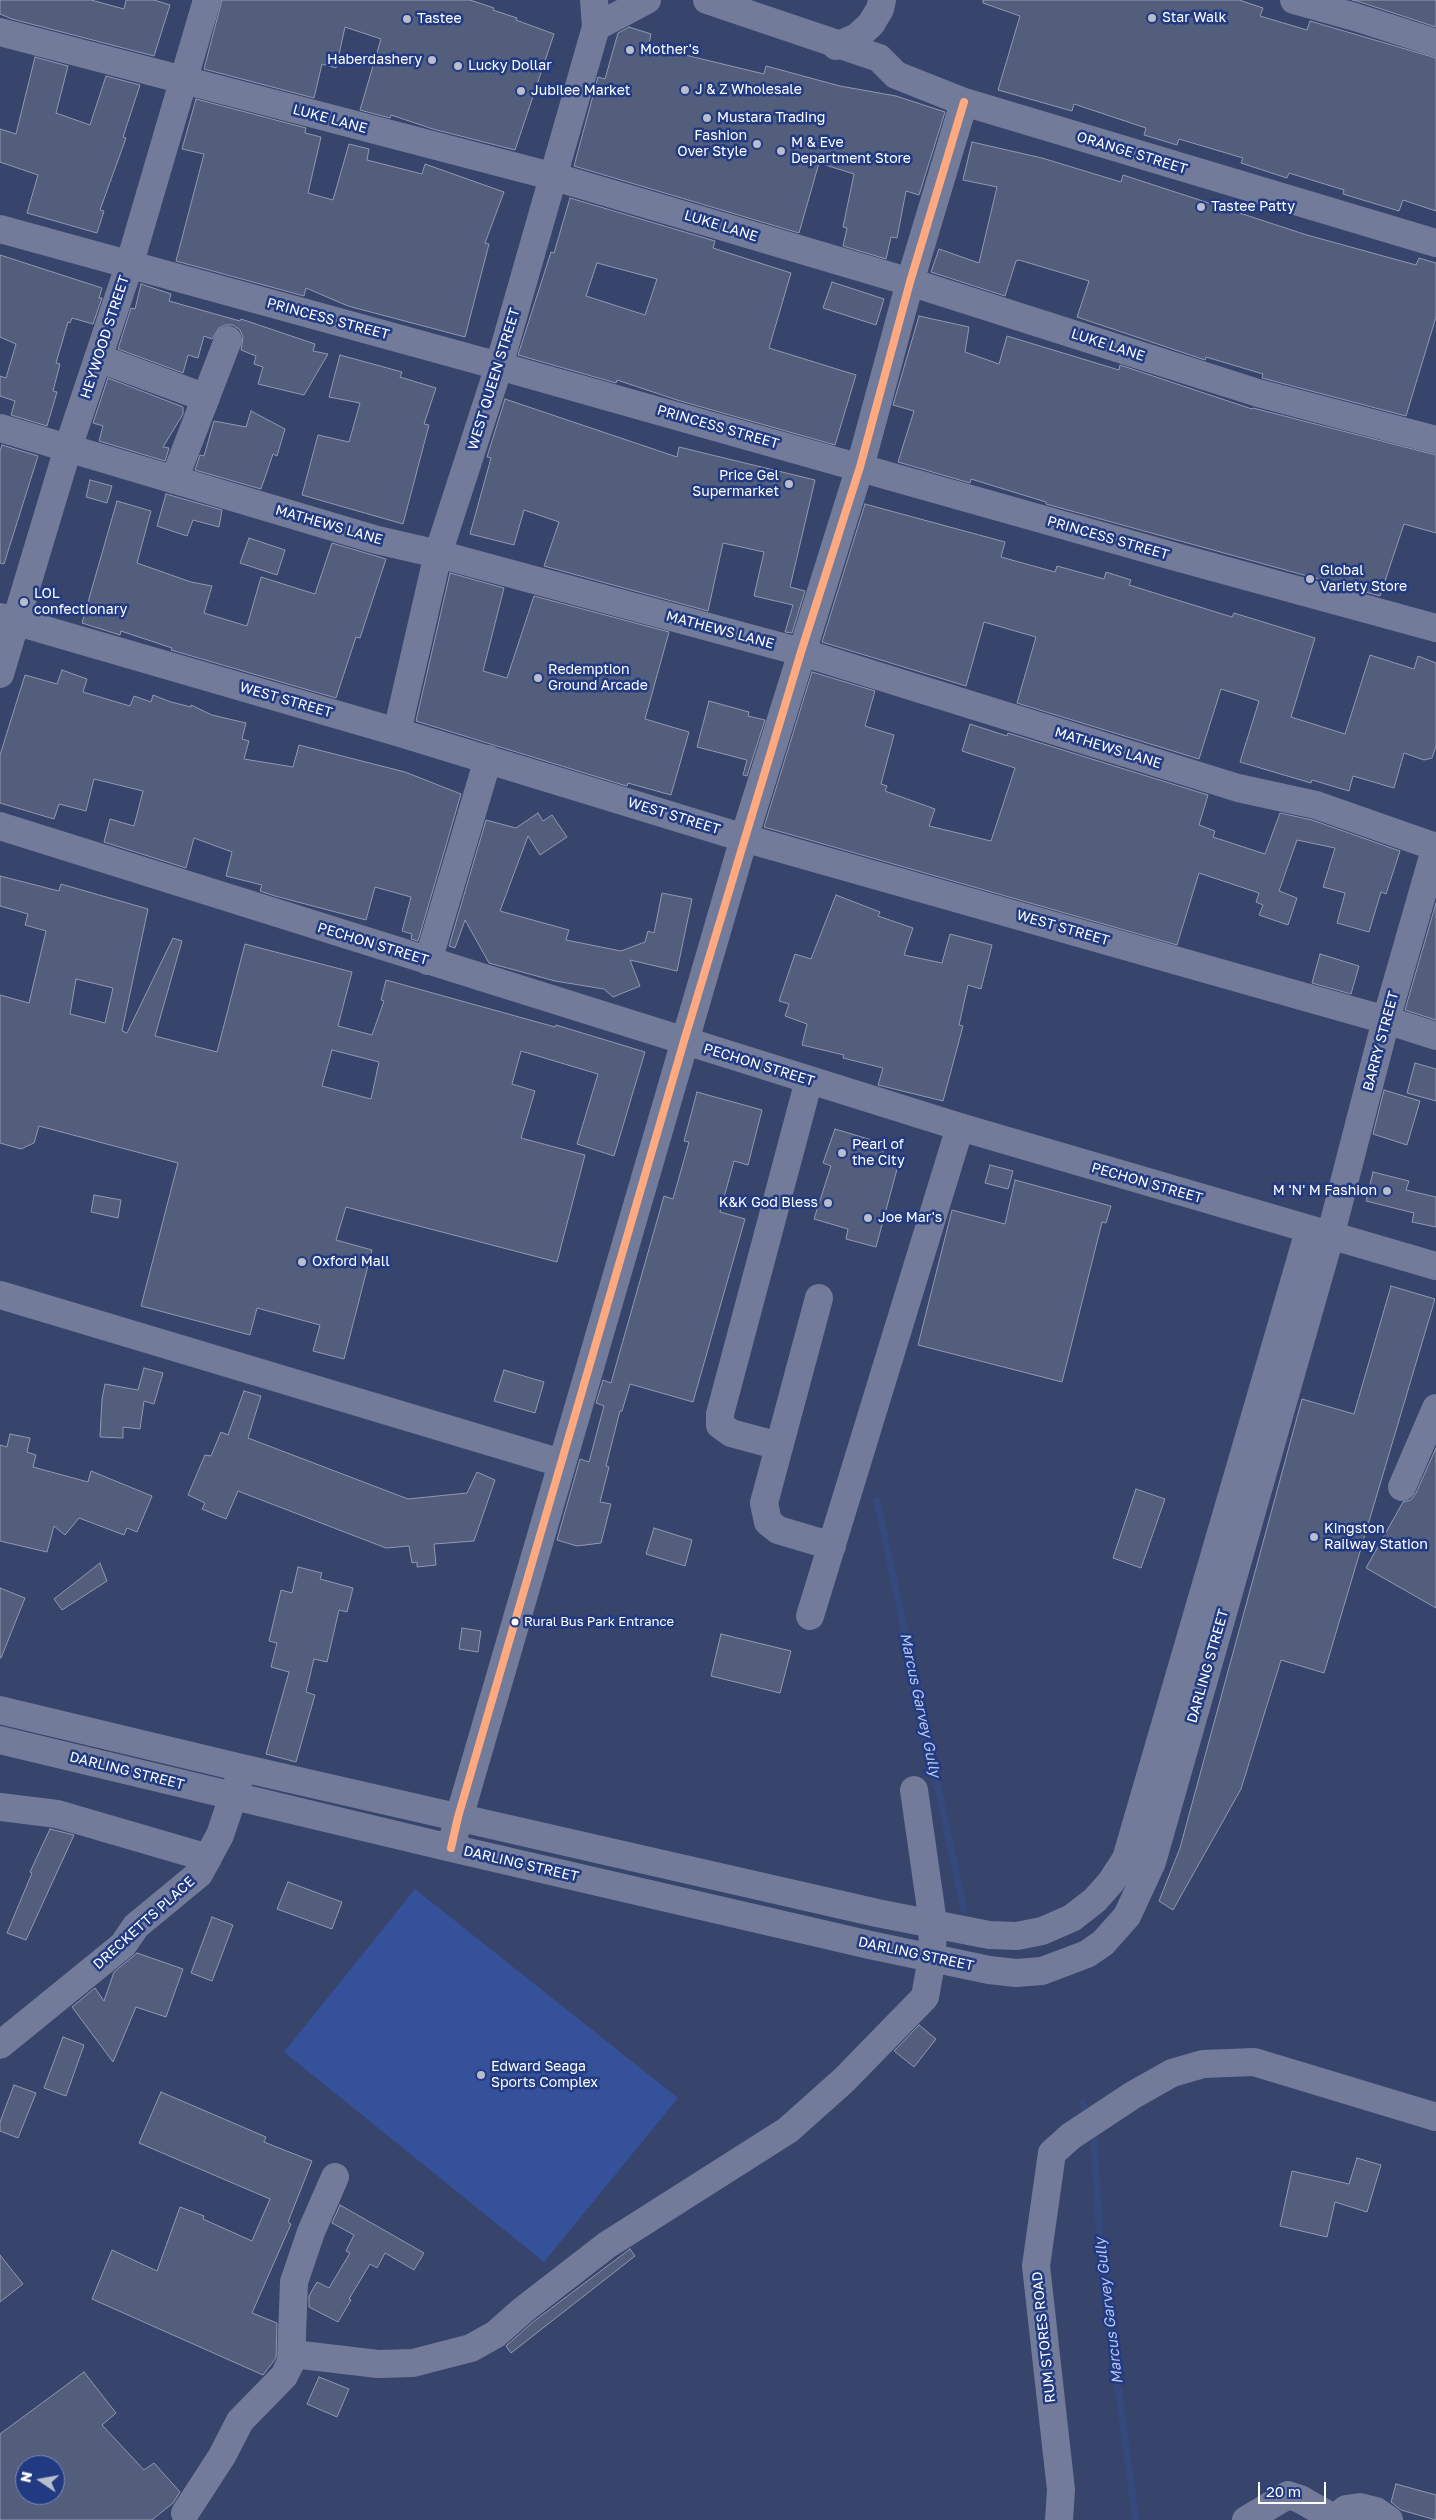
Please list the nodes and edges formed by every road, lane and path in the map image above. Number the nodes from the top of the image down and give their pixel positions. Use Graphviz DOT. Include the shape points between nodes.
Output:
graph roads {
  1 [pos="207,0"];
  2 [pos="594,0"];
  3 [pos="647,0"];
  4 [pos="707,0"];
  5 [pos="882,0"];
  6 [pos="1294,0"];
  7 [pos="596,27"];
  8 [pos="0,32"];
  9 [pos="1436,43"];
  10 [pos="836,46"];
  11 [pos="183,80"];
  12 [pos="964,102"];
  13 [pos="555,177"];
  14 [pos="0,228"];
  15 [pos="1436,243"];
  16 [pos="128,266"];
  17 [pos="910,282"];
  18 [pos="228,340"];
  19 [pos="98,358"];
  20 [pos="499,366"];
  21 [pos="206,398"];
  22 [pos="0,428"];
  23 [pos="1436,440"];
  24 [pos="68,448"];
  25 [pos="860,467"];
  26 [pos="174,480"];
  27 [pos="438,554"];
  28 [pos="7,620"];
  29 [pos="1436,628"];
  30 [pos="801,652"];
  31 [pos="0,674"];
  32 [pos="397,732"];
  33 [pos="488,759"];
  34 [pos="0,826"];
  35 [pos="744,838"];
  36 [pos="1436,846"];
  37 [pos="428,961"];
  38 [pos="1386,1020"];
  39 [pos="1436,1036"];
  40 [pos="684,1041"];
  41 [pos="809,1080"];
  42 [pos="960,1127"];
  43 [pos="1319,1234"];
  44 [pos="1436,1266"];
  45 [pos="0,1296"];
  46 [pos="819,1298"];
  47 [pos="1276,1384"];
  48 [pos="1436,1408"];
  49 [pos="779,1446"];
  50 [pos="561,1463"];
  51 [pos="1402,1487"];
  52 [pos="832,1546"];
  53 [pos="810,1616"];
  54 [pos="0,1710"];
  55 [pos="0,1740"];
  56 [pos="242,1768"];
  57 [pos="914,1790"];
  58 [pos="234,1798"];
  59 [pos="0,1807"];
  60 [pos="458,1816"];
  61 [pos="451,1848"];
  62 [pos="208,1858"];
  63 [pos="877,1913"];
  64 [pos="933,1923"];
  65 [pos="870,1945"];
  66 [pos="932,1958"];
  67 [pos="0,2045"];
  68 [pos="1436,2117"];
  69 [pos="335,2177"];
  70 [pos="293,2354"];
  71 [pos="185,2513"];
  72 [pos="1332,2519"];
  73 [pos="1059,2520"];
  74 [pos="1246,2520"];
  75 [pos="1388,2520"];
  1 -- 11 [label="street, HEYWOOD STREET"];
  2 -- 7 [label="street, WEST QUEEN STREET"];
  3 -- 7 [label="street"];
  4 -- 10 [label="street, ORANGE STREET"];
  5 -- 10 [label="street" via="871,24 857,37"];
  6 -- 9 [label="street"];
  7 -- 13 [label="street, WEST QUEEN STREET"];
  8 -- 11 [label="street, LUKE LANE"];
  10 -- 12 [label="street, ORANGE STREET" via="879,58 896,75"];
  11 -- 13 [label="street, LUKE LANE"];
  11 -- 16 [label="street, HEYWOOD STREET"];
  12 -- 15 [label="street, ORANGE STREET"];
  12 -- 17 [label="street"];
  13 -- 17 [label="street, LUKE LANE"];
  13 -- 20 [label="street, WEST QUEEN STREET"];
  14 -- 16 [label="street, PRINCESS STREET"];
  16 -- 19 [label="street, HEYWOOD STREET"];
  16 -- 20 [label="street, PRINCESS STREET"];
  17 -- 23 [label="street, LUKE LANE" via="1258,392"];
  17 -- 25 [label="street"];
  18 -- 21 [label="street"];
  19 -- 21 [label="street"];
  19 -- 24 [label="street, HEYWOOD STREET"];
  20 -- 25 [label="street, PRINCESS STREET"];
  20 -- 27 [label="street, WEST QUEEN STREET"];
  21 -- 26 [label="street"];
  22 -- 24 [label="street, MATHEWS LANE"];
  24 -- 26 [label="street, MATHEWS LANE"];
  24 -- 28 [label="street, HEYWOOD STREET"];
  25 -- 29 [label="street, PRINCESS STREET" via="1176,558"];
  25 -- 30 [label="street"];
  26 -- 27 [label="street, MATHEWS LANE" via="377,540"];
  27 -- 30 [label="street, MATHEWS LANE"];
  27 -- 32 [label="street, WEST QUEEN STREET"];
  28 -- 31 [label="street, HEYWOOD STREET"];
  28 -- 32 [label="street, WEST STREET"];
  30 -- 35 [label="street"];
  30 -- 36 [label="street, MATHEWS LANE" via="1238,788 1316,806"];
  32 -- 33 [label="street, WEST STREET"];
  33 -- 35 [label="street, WEST STREET"];
  33 -- 37 [label="street"];
  34 -- 37 [label="street, PECHON STREET"];
  35 -- 38 [label="street, WEST STREET"];
  35 -- 40 [label="street"];
  36 -- 38 [label="street, BARRY STREET"];
  37 -- 40 [label="street, PECHON STREET"];
  38 -- 39 [label="street, WEST STREET"];
  38 -- 43 [label="street, BARRY STREET"];
  40 -- 41 [label="street, PECHON STREET"];
  40 -- 50 [label="street"];
  41 -- 42 [label="street, PECHON STREET"];
  41 -- 49 [label="street" via="720,1414 720,1424 730,1433"];
  42 -- 43 [label="street, PECHON STREET"];
  42 -- 52 [label="street"];
  43 -- 44 [label="street, PECHON STREET"];
  43 -- 47 [label="street, DARLING STREET"];
  45 -- 50 [label="street"];
  46 -- 49 [label="street"];
  47 -- 64 [label="street, DARLING STREET" via="1126,1859 1095,1900 1072,1918 1042,1931 1017,1936 989,1935"];
  47 -- 66 [label="street, DARLING STREET" via="1152,1862 1127,1916 1103,1943 1087,1954 1042,1971 989,1970"];
  48 -- 51 [label="street"];
  49 -- 52 [label="street" via="764,1503 768,1522 778,1530"];
  50 -- 60 [label="street"];
  52 -- 53 [label="street"];
  54 -- 56 [label="street, DARLING STREET"];
  55 -- 58 [label="street, DARLING STREET"];
  56 -- 58 [label="street, DRECKETTS PLACE"];
  56 -- 60 [label="street, DARLING STREET"];
  57 -- 64 [label="street"];
  58 -- 61 [label="street, DARLING STREET"];
  58 -- 62 [label="street, DRECKETTS PLACE"];
  59 -- 62 [label="street" via="57,1814"];
  60 -- 61 [label="street"];
  60 -- 63 [label="street, DARLING STREET"];
  61 -- 65 [label="street, DARLING STREET"];
  62 -- 67 [label="street, DRECKETTS PLACE" via="199,1874 136,1926 123,1945"];
  63 -- 64 [label="street, DARLING STREET"];
  63 -- 65 [label="street"];
  64 -- 66 [label="street"];
  65 -- 66 [label="street, DARLING STREET"];
  66 -- 70 [label="street" via="925,1997 844,2080 788,2130 607,2245 496,2334 471,2348 413,2363 378,2364"];
  68 -- 73 [label="street, RUM STORES ROAD" via="1254,2062 1203,2064 1172,2073 1134,2095 1071,2136 1052,2153 1036,2266 1061,2490"];
  69 -- 70 [label="street" via="294,2282 291,2307"];
  70 -- 71 [label="street" via="284,2376 240,2421 222,2456"];
  72 -- 74 [label="street" via="1288,2495"];
  72 -- 75 [label="street" via="1346,2508 1360,2507 1376,2511"];
}
